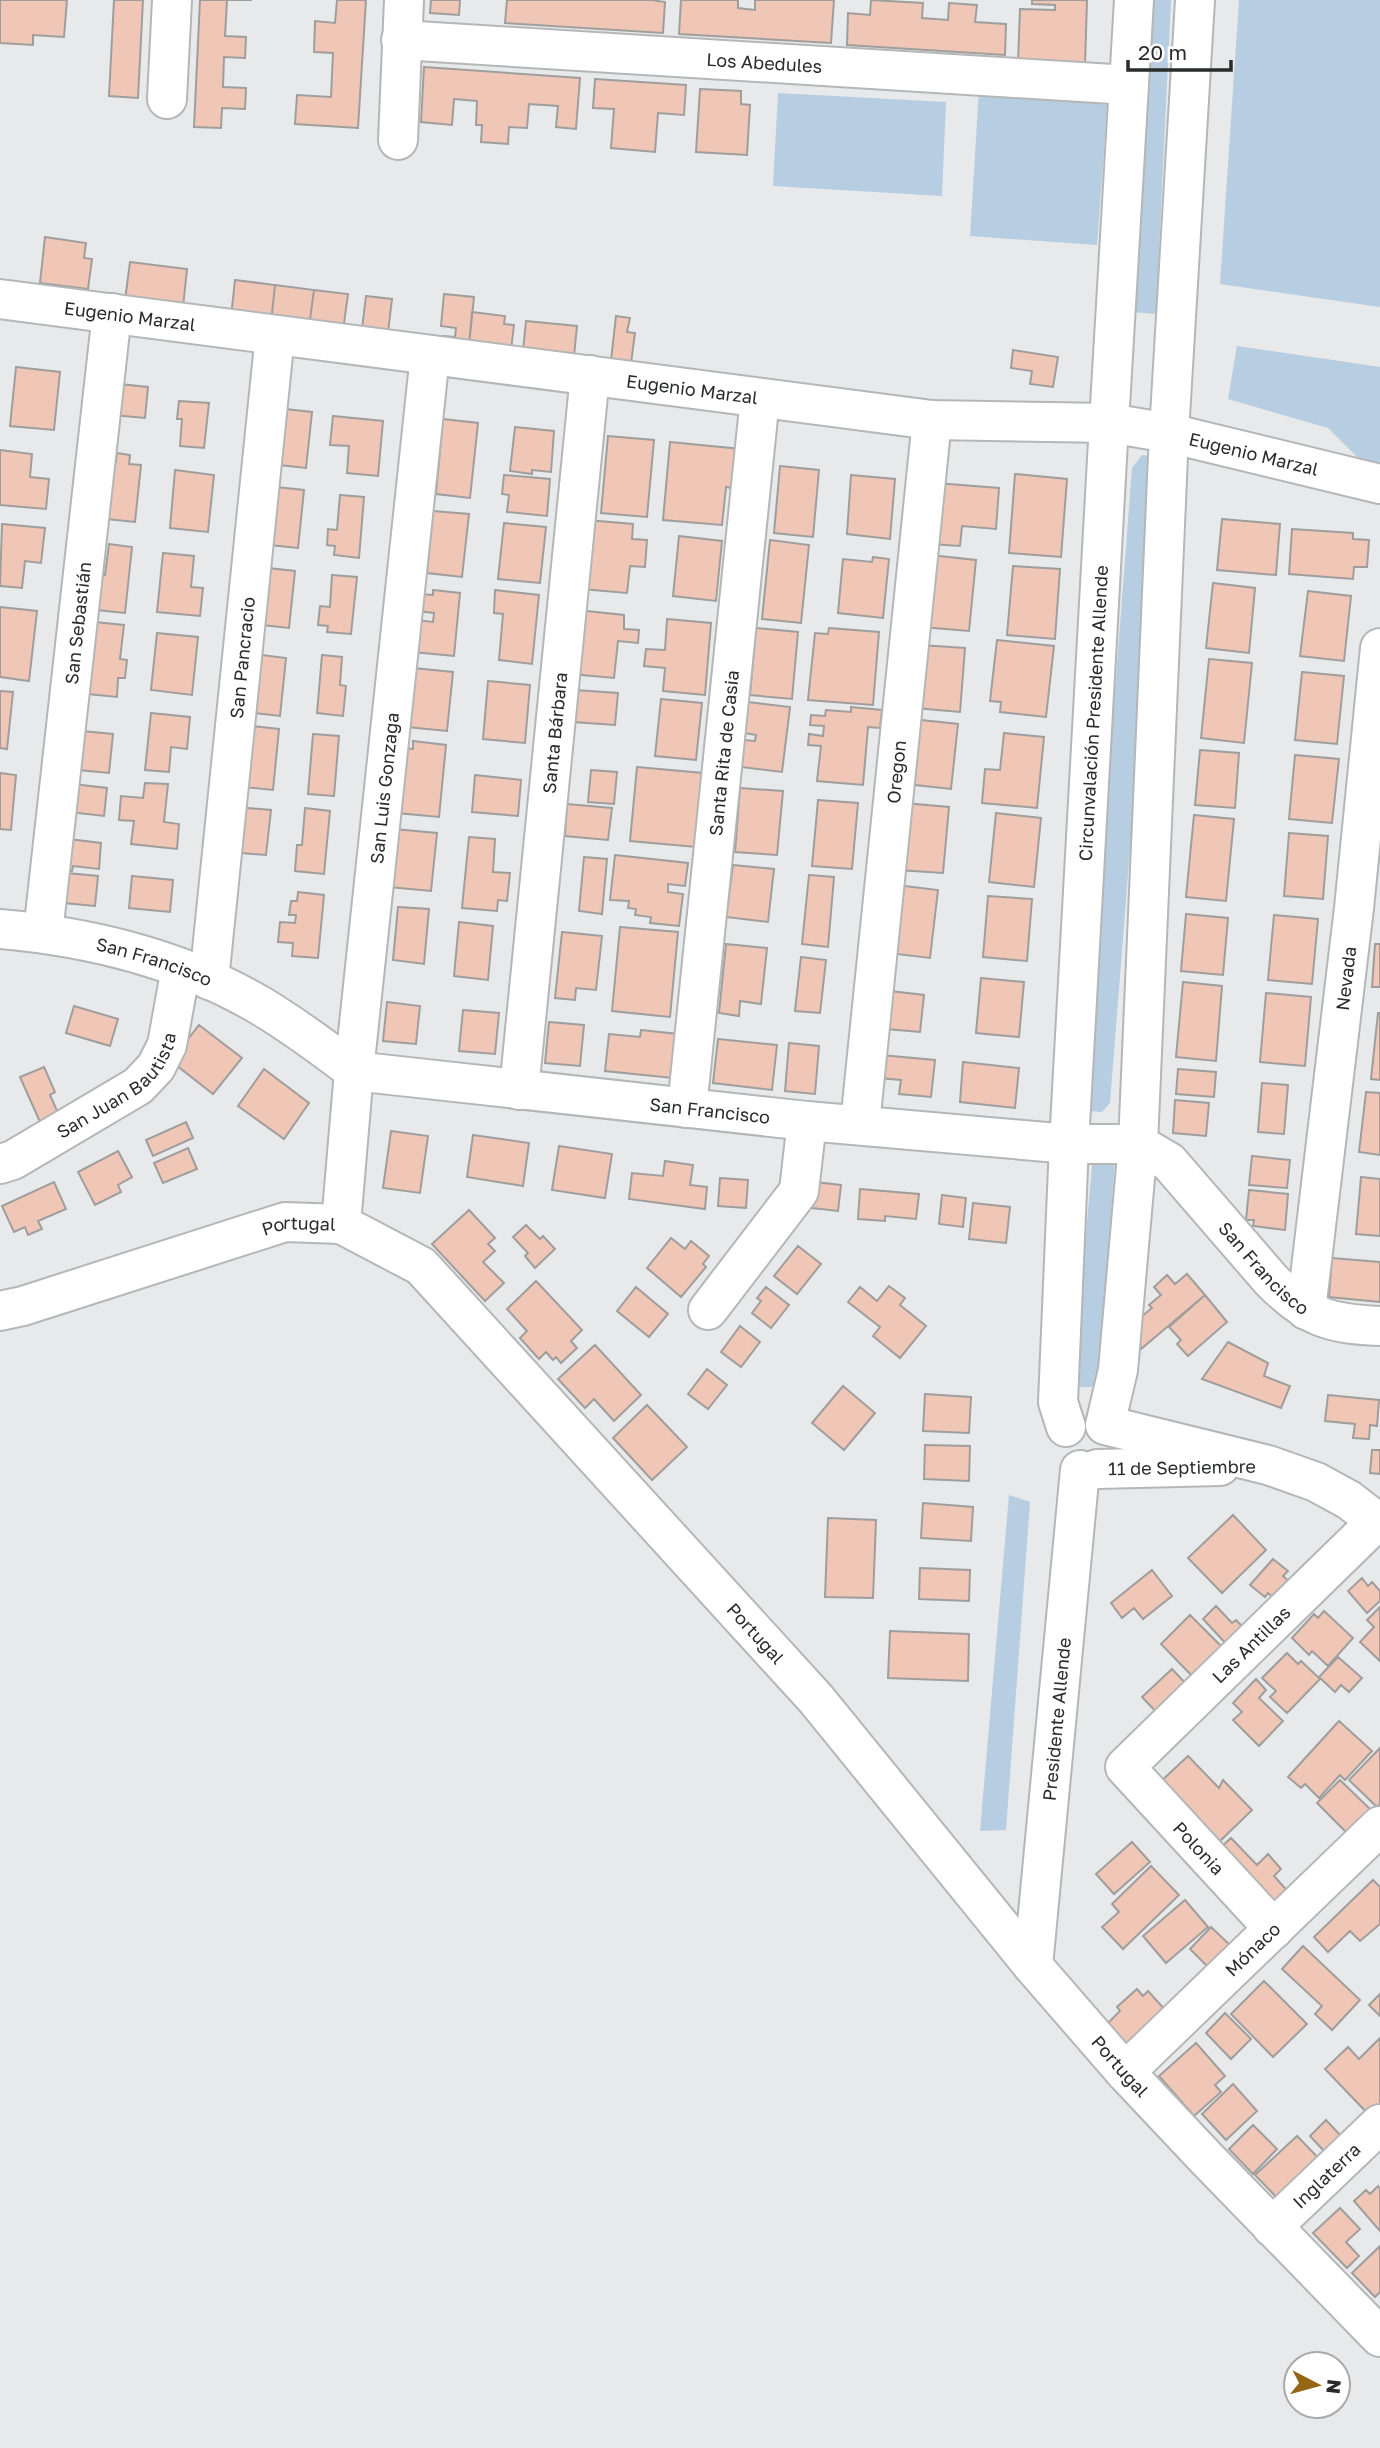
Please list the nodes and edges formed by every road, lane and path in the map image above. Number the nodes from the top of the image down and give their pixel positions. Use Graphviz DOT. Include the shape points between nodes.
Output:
graph roads {
  1 [pos="172,0"];
  2 [pos="404,0"];
  3 [pos="1134,0"];
  4 [pos="1195,0"];
  5 [pos="401,40"];
  6 [pos="1129,85"];
  7 [pos="167,99"];
  8 [pos="398,140"];
  9 [pos="0,299"];
  10 [pos="113,313"];
  11 [pos="275,335"];
  12 [pos="430,355"];
  13 [pos="590,375"];
  14 [pos="760,398"];
  15 [pos="932,420"];
  16 [pos="1109,423"];
  17 [pos="1169,433"];
  18 [pos="1380,484"];
  19 [pos="1380,648"];
  20 [pos="1367,910"];
  21 [pos="0,929"];
  22 [pos="43,933"];
  23 [pos="195,974"];
  24 [pos="354,1071"];
  25 [pos="519,1090"];
  26 [pos="687,1108"];
  27 [pos="807,1121"];
  28 [pos="860,1124"];
  29 [pos="1069,1144"];
  30 [pos="1138,1144"];
  31 [pos="0,1164"];
  32 [pos="341,1224"];
  33 [pos="708,1310"];
  34 [pos="1306,1310"];
  35 [pos="0,1311"];
  36 [pos="1380,1326"];
  37 [pos="1105,1425"];
  38 [pos="1066,1427"];
  39 [pos="1268,1465"];
  40 [pos="1088,1469"];
  41 [pos="1379,1522"];
  42 [pos="1125,1767"];
  43 [pos="1380,1826"];
  44 [pos="1274,1929"];
  45 [pos="1033,1966"];
  46 [pos="1125,2072"];
  47 [pos="1380,2124"];
  48 [pos="1272,2227"];
  49 [pos="1380,2337"];
  1 -- 7 [label="street"];
  2 -- 5 [label="street"];
  3 -- 6 [label="street, Circunvalación Presidente Allende"];
  4 -- 17 [label="street"];
  5 -- 6 [label="street, Los Abedules"];
  5 -- 8 [label="street"];
  6 -- 16 [label="street, Circunvalación Presidente Allende"];
  9 -- 10 [label="street, Eugenio Marzal"];
  10 -- 11 [label="street, Eugenio Marzal"];
  10 -- 22 [label="street, San Sebastián"];
  11 -- 12 [label="street, Eugenio Marzal"];
  11 -- 23 [label="street, San Pancracio"];
  12 -- 13 [label="street, Eugenio Marzal"];
  12 -- 24 [label="street, San Luis Gonzaga"];
  13 -- 14 [label="street, Eugenio Marzal"];
  13 -- 25 [label="street, Santa Bárbara"];
  14 -- 15 [label="street, Eugenio Marzal"];
  14 -- 26 [label="street, Santa Rita de Casia"];
  15 -- 16 [label="street, Eugenio Marzal"];
  15 -- 28 [label="street, Oregon"];
  16 -- 17 [label="street, Eugenio Marzal"];
  16 -- 29 [label="street, Circunvalación Presidente Allende"];
  17 -- 18 [label="street, Eugenio Marzal"];
  17 -- 30 [label="street"];
  19 -- 20 [label="street, Nevada"];
  20 -- 34 [label="street, Nevada"];
  21 -- 22 [label="street, San Francisco"];
  22 -- 23 [label="street, San Francisco" via="136,953"];
  23 -- 24 [label="street, San Francisco" via="270,1012"];
  23 -- 31 [label="street, San Juan Bautista" via="156,1067 138,1086"];
  24 -- 25 [label="street, San Francisco"];
  24 -- 32 [label="street, San Luis Gonzaga"];
  25 -- 26 [label="street, San Francisco"];
  26 -- 27 [label="street, San Francisco"];
  27 -- 28 [label="street, San Francisco"];
  27 -- 33 [label="street" via="799,1191"];
  28 -- 29 [label="street, San Francisco"];
  29 -- 30 [label="street, San Francisco"];
  29 -- 38 [label="street, Circunvalación Presidente Allende" via="1058,1402"];
  30 -- 34 [label="street, San Francisco" via="1169,1162 1271,1280"];
  30 -- 37 [label="street" via="1118,1370"];
  32 -- 35 [label="street, Portugal" via="285,1222"];
  32 -- 45 [label="street, Portugal" via="421,1266 816,1699"];
  34 -- 36 [label="street, San Francisco" via="1344,1325"];
  37 -- 38 [label="street" via="1089,1418"];
  37 -- 39 [label="street, 11 de Septiembre"];
  37 -- 40 [label="street" via="1113,1440 1110,1458"];
  38 -- 40 [label="street, Circunvalación Presidente Allende" via="1060,1443 1066,1460"];
  39 -- 40 [label="street, 11 de Septiembre"];
  39 -- 41 [label="street, 11 de Septiembre" via="1316,1482"];
  40 -- 45 [label="street, Presidente Allende"];
  41 -- 42 [label="street, Las Antillas"];
  42 -- 44 [label="street, Polonia"];
  43 -- 44 [label="street, Mónaco"];
  44 -- 46 [label="street, Mónaco"];
  45 -- 46 [label="street, Portugal"];
  46 -- 48 [label="street, Portugal"];
  47 -- 48 [label="street, Inglaterra"];
  48 -- 49 [label="street, Portugal"];
}
